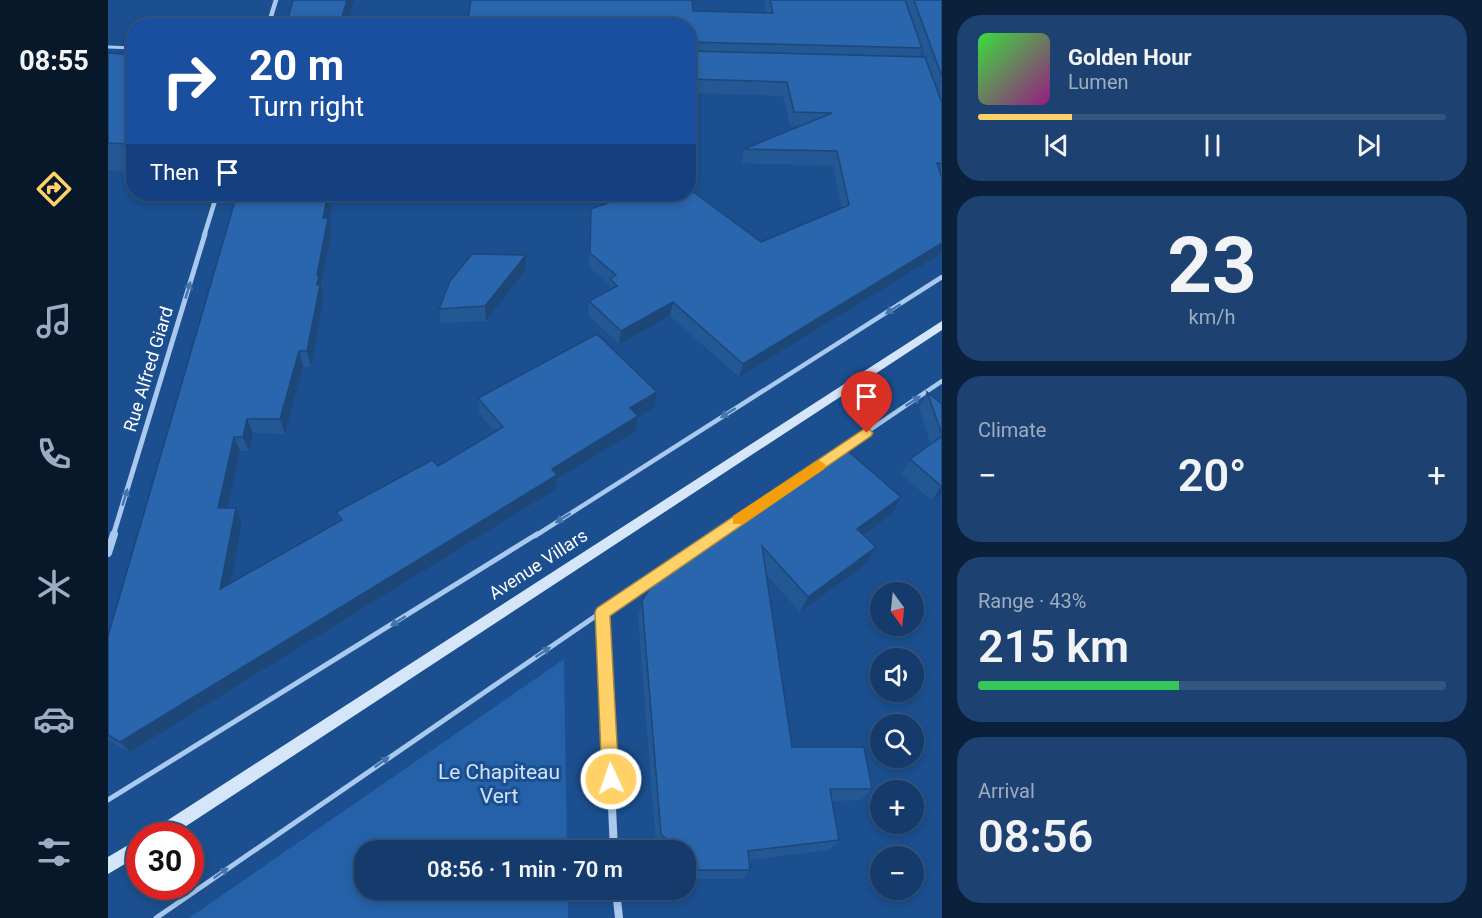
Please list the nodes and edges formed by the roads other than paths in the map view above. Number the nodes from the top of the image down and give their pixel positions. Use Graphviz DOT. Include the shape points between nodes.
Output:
graph roads {
  1 [pos="276,0"];
  2 [pos="270,18"];
  3 [pos="108,47"];
  4 [pos="126,48"];
  5 [pos="215,201"];
  6 [pos="942,277"];
  7 [pos="942,325"];
  8 [pos="942,381"];
  9 [pos="108,553"];
  10 [pos="603,612"];
  11 [pos="108,800"];
  12 [pos="178,822"];
  13 [pos="614,840"];
  14 [pos="126,855"];
  15 [pos="108,866"];
  16 [pos="617,900"];
  17 [pos="156,918"];
  18 [pos="619,918"];
  1 -- 2 [label="street"];
  3 -- 4 [label="lane"];
  9 -- 5 [label="street, Rue Alfred Giard, one-way"];
  6 -- 11 [label="lane, one-way" via="459,584"];
  7 -- 12 [label="main road, Avenue Villars"];
  10 -- 8 [label="lane, one-way"];
  10 -- 13 [label="street"];
  17 -- 10 [label="lane, one-way"];
  14 -- 15 [label="main road"];
  16 -- 18 [label="street"];
}
